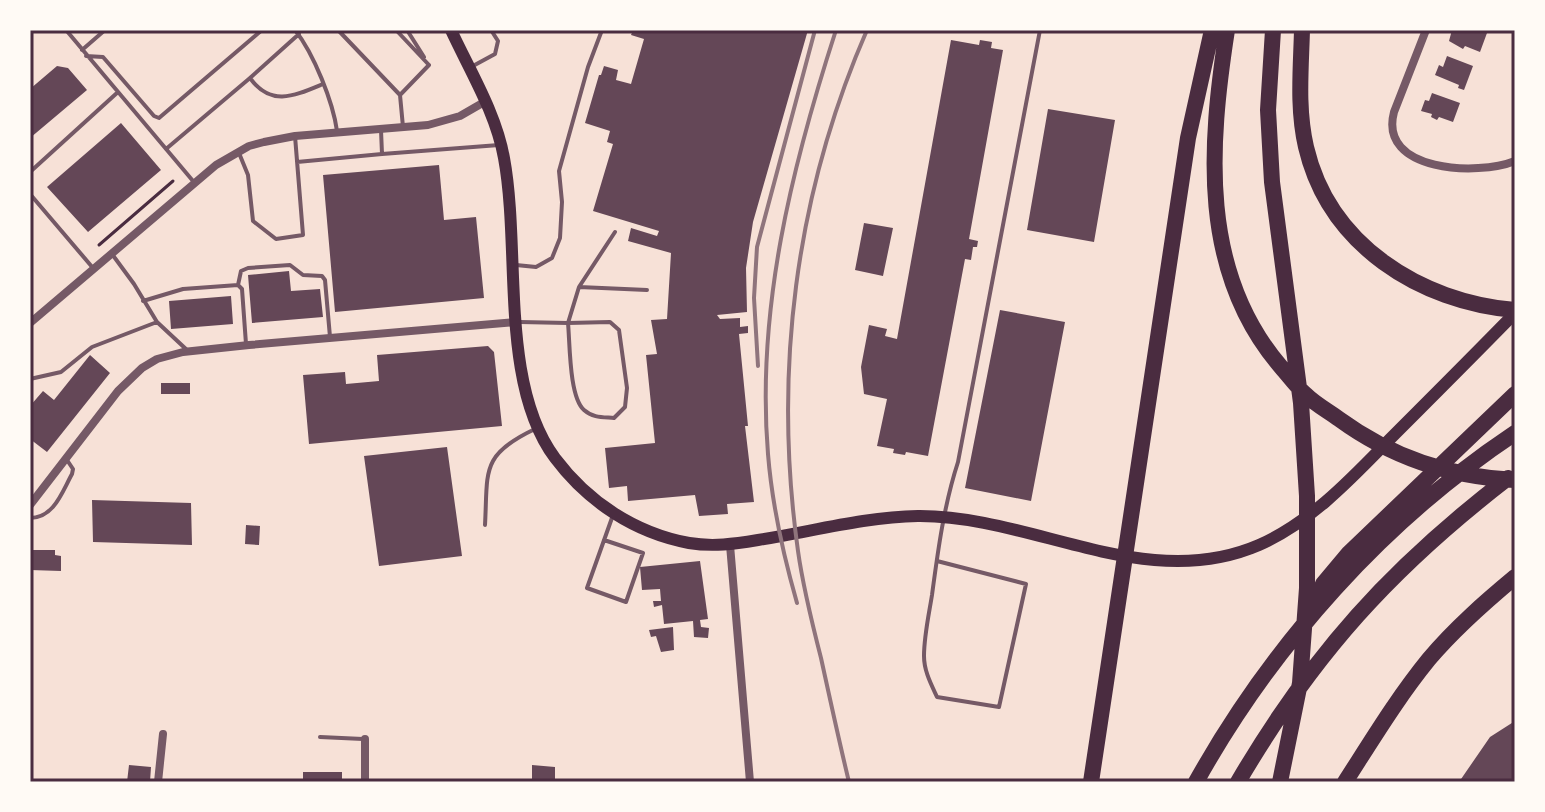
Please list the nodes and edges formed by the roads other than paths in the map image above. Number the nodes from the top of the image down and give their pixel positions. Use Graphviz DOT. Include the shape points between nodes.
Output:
graph roads {
  1 [pos="66,30"];
  2 [pos="105,30"];
  3 [pos="262,30"];
  4 [pos="338,30"];
  5 [pos="396,30"];
  6 [pos="407,30"];
  7 [pos="451,30"];
  8 [pos="491,30"];
  9 [pos="602,30"];
  10 [pos="1040,30"];
  11 [pos="1212,30"];
  12 [pos="1227,30"];
  13 [pos="1273,30"];
  14 [pos="1302,30"];
  15 [pos="1426,30"];
  16 [pos="297,32"];
  17 [pos="82,50"];
  18 [pos="86,56"];
  19 [pos="429,65"];
  20 [pos="469,68"];
  21 [pos="250,78"];
  22 [pos="323,84"];
  23 [pos="118,92"];
  24 [pos="400,95"];
  25 [pos="486,101"];
  26 [pos="403,127"];
  27 [pos="381,129"];
  28 [pos="337,134"];
  29 [pos="295,136"];
  30 [pos="501,144"];
  31 [pos="166,149"];
  32 [pos="238,151"];
  33 [pos="382,154"];
  34 [pos="1515,161"];
  35 [pos="297,162"];
  36 [pos="30,172"];
  37 [pos="195,183"];
  38 [pos="30,194"];
  39 [pos="615,232"];
  40 [pos="112,253"];
  41 [pos="514,265"];
  42 [pos="94,269"];
  43 [pos="238,285"];
  44 [pos="579,287"];
  45 [pos="647,290"];
  46 [pos="143,301"];
  47 [pos="1515,312"];
  48 [pos="157,322"];
  49 [pos="517,322"];
  50 [pos="30,323"];
  51 [pos="568,323"];
  52 [pos="330,338"];
  53 [pos="246,345"];
  54 [pos="189,352"];
  55 [pos="30,379"];
  56 [pos="1515,394"];
  57 [pos="537,428"];
  58 [pos="1515,433"];
  59 [pos="66,457"];
  60 [pos="1515,472"];
  61 [pos="1515,480"];
  62 [pos="30,505"];
  63 [pos="614,513"];
  64 [pos="30,518"];
  65 [pos="943,518"];
  66 [pos="485,525"];
  67 [pos="604,540"];
  68 [pos="730,545"];
  69 [pos="937,561"];
  70 [pos="1515,577"];
  71 [pos="1309,619"];
  72 [pos="163,734"];
  73 [pos="320,737"];
  74 [pos="365,739"];
  75 [pos="158,782"];
  76 [pos="365,782"];
  77 [pos="750,782"];
  78 [pos="1091,782"];
  79 [pos="1196,782"];
  80 [pos="1238,782"];
  81 [pos="1280,782"];
  82 [pos="1345,782"];
  1 -- 17 [label="lane"];
  2 -- 17 [label="lane"];
  3 -- 18 [label="lane" via="159,118 103,57"];
  4 -- 24 [label="lane"];
  5 -- 19 [label="lane"];
  6 -- 19 [label="lane"];
  7 -- 20 [label="main road"];
  8 -- 20 [label="lane" via="498,41 495,54"];
  9 -- 41 [label="lane" via="559,171 560,238 552,258 536,267"];
  10 -- 65 [label="lane"];
  11 -- 78 [label="highway" via="1188,138"];
  12 -- 61 [label="highway" via="1213,165 1220,236 1245,314 1304,394 1351,427 1426,465"];
  13 -- 81 [label="highway" via="1268,110 1272,182 1301,403 1307,496 1300,683"];
  14 -- 47 [label="highway" via="1303,134 1323,191 1346,225 1401,276 1469,304"];
  15 -- 34 [label="street" via="1394,112 1394,140 1408,155 1446,166 1470,169"];
  16 -- 21 [label="lane"];
  16 -- 22 [label="lane"];
  17 -- 18 [label="lane"];
  18 -- 23 [label="lane"];
  19 -- 24 [label="lane"];
  20 -- 25 [label="main road"];
  21 -- 22 [label="lane" via="273,98"];
  21 -- 31 [label="lane"];
  22 -- 28 [label="lane"];
  23 -- 31 [label="lane"];
  23 -- 36 [label="lane"];
  24 -- 26 [label="lane"];
  25 -- 26 [label="street" via="447,121"];
  25 -- 30 [label="main road"];
  26 -- 27 [label="street"];
  27 -- 28 [label="street"];
  27 -- 33 [label="lane"];
  28 -- 29 [label="street"];
  29 -- 32 [label="street"];
  29 -- 35 [label="lane"];
  30 -- 33 [label="lane"];
  30 -- 41 [label="main road"];
  31 -- 37 [label="lane"];
  32 -- 35 [label="lane" via="248,175 253,221 276,239 303,235"];
  32 -- 37 [label="street"];
  33 -- 35 [label="lane"];
  37 -- 40 [label="street"];
  38 -- 42 [label="lane"];
  39 -- 44 [label="lane"];
  40 -- 42 [label="street"];
  40 -- 46 [label="lane"];
  41 -- 49 [label="main road"];
  42 -- 50 [label="street"];
  43 -- 46 [label="lane" via="183,289"];
  43 -- 52 [label="lane" via="241,271 248,268 290,265 303,275 322,276"];
  43 -- 53 [label="lane"];
  44 -- 45 [label="lane"];
  44 -- 51 [label="lane"];
  46 -- 48 [label="lane"];
  47 -- 65 [label="main road" via="1355,475 1291,527 1256,546 1213,559 1160,560"];
  48 -- 54 [label="lane"];
  48 -- 55 [label="lane" via="92,347 61,372"];
  49 -- 51 [label="lane"];
  49 -- 52 [label="street"];
  49 -- 57 [label="main road" via="522,379"];
  51 -- 51 [label="lane" via="575,396 582,409 614,418 625,407 627,388 619,330 610,322"];
  52 -- 53 [label="street"];
  53 -- 54 [label="street"];
  54 -- 59 [label="street" via="142,368"];
  56 -- 71 [label="highway" via="1349,553 1323,584"];
  57 -- 63 [label="main road" via="570,475"];
  57 -- 66 [label="lane" via="497,452 488,469"];
  58 -- 71 [label="highway" via="1429,496"];
  59 -- 62 [label="street"];
  59 -- 64 [label="lane" via="73,469 51,511"];
  60 -- 80 [label="highway" via="1451,522 1359,611 1315,665"];
  63 -- 67 [label="lane"];
  63 -- 68 [label="main road" via="673,539"];
  65 -- 68 [label="main road" via="847,525"];
  65 -- 69 [label="lane"];
  67 -- 67 [label="lane" via="643,553 626,602 587,588"];
  68 -- 77 [label="street"];
  69 -- 69 [label="lane" via="1026,584 999,707 937,697 928,676 924,651"];
  70 -- 82 [label="highway" via="1430,658"];
  71 -- 79 [label="highway" via="1263,673"];
  72 -- 75 [label="street"];
  73 -- 74 [label="lane"];
  74 -- 76 [label="street"];
}
